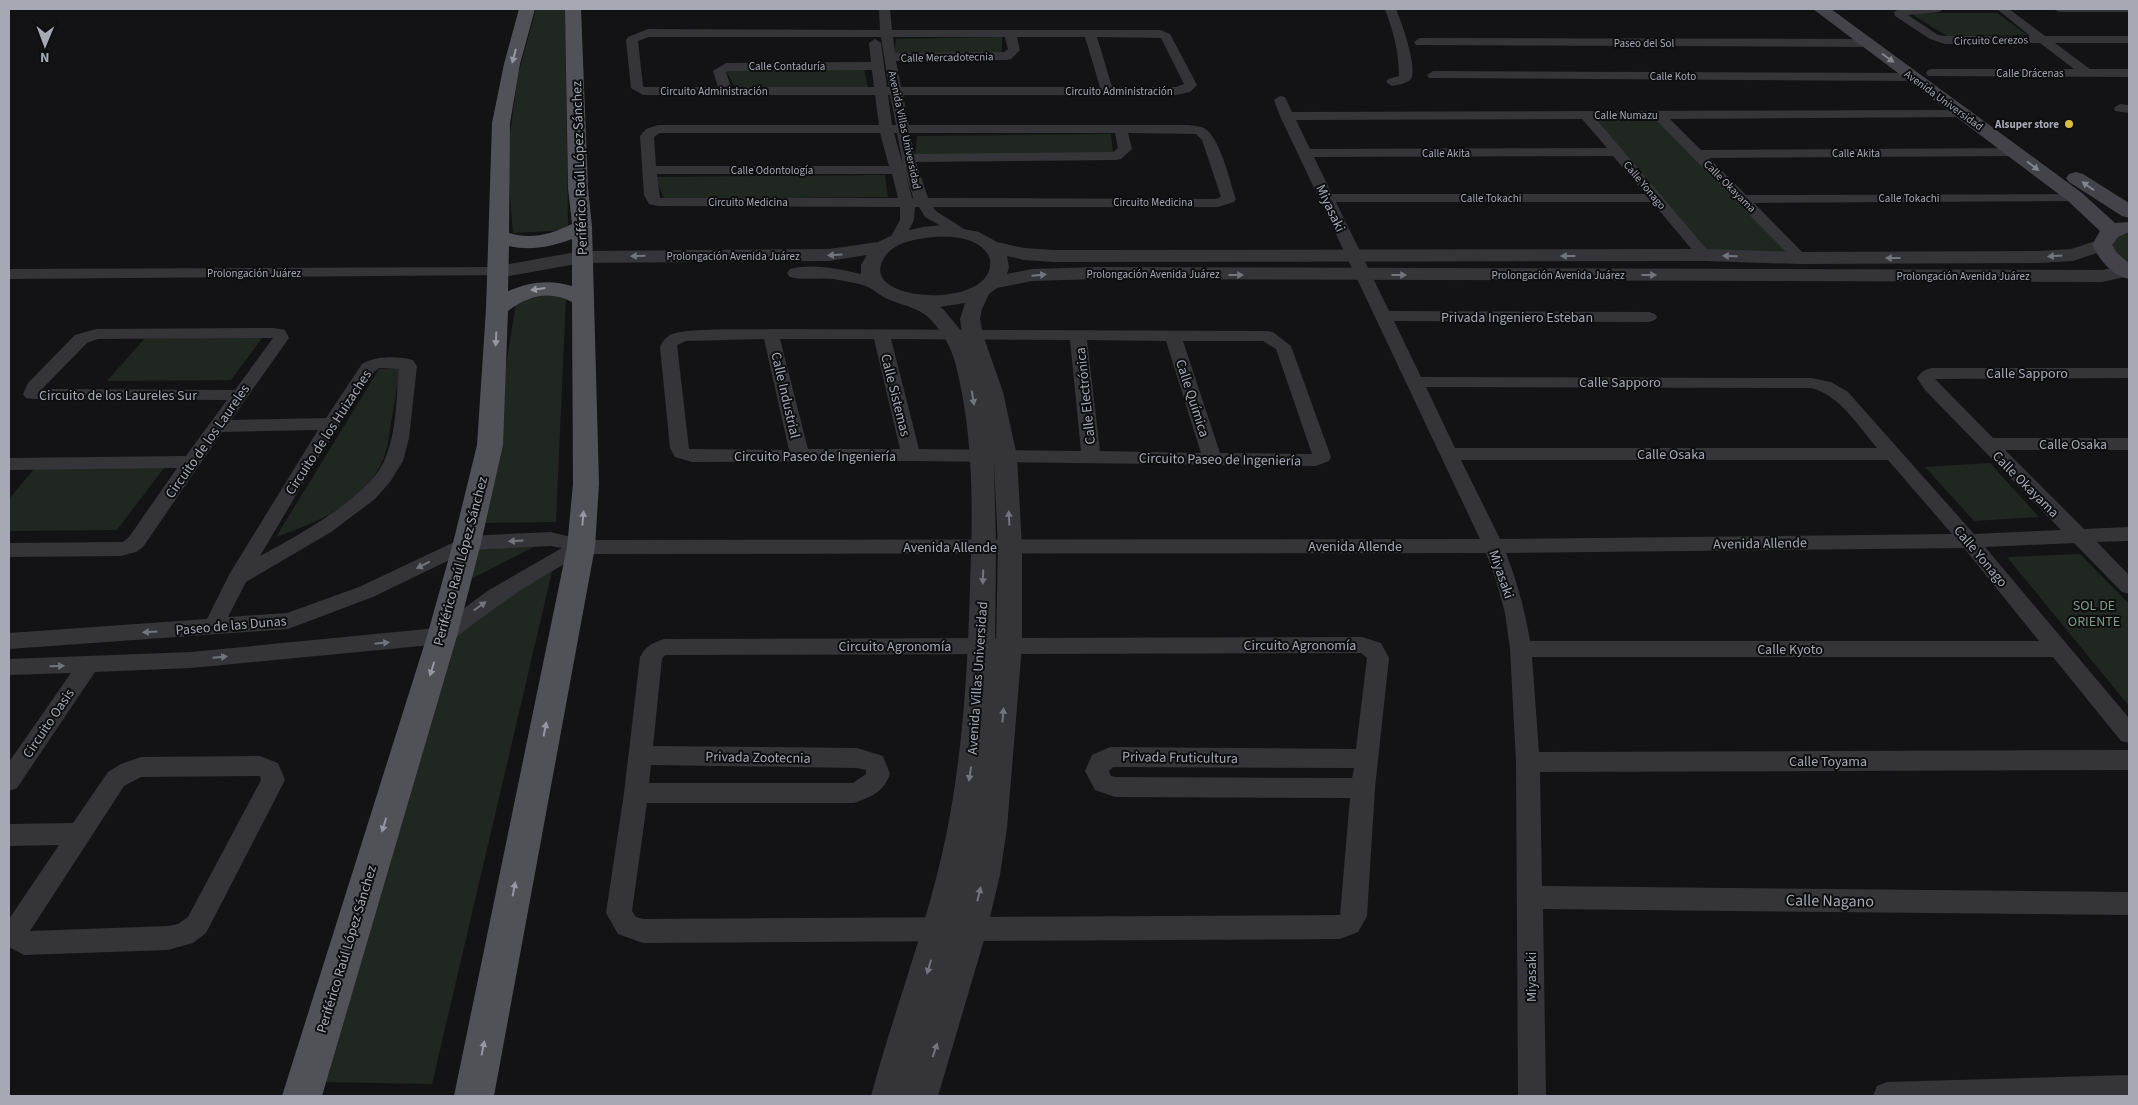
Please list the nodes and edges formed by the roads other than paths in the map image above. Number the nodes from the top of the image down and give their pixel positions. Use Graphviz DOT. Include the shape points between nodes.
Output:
graph roads {
  1 [pos="527,9"];
  2 [pos="573,9"];
  3 [pos="872,9"];
  4 [pos="884,9"];
  5 [pos="1390,9"];
  6 [pos="1821,9"];
  7 [pos="1843,9"];
  8 [pos="1939,9"];
  9 [pos="2002,9"];
  10 [pos="2059,9"];
  11 [pos="2129,9"];
  12 [pos="880,33"];
  13 [pos="1010,33"];
  14 [pos="1090,33"];
  15 [pos="2042,39"];
  16 [pos="2129,39"];
  17 [pos="1420,42"];
  18 [pos="1867,43"];
  19 [pos="1542,51"];
  20 [pos="889,57"];
  21 [pos="877,66"];
  22 [pos="1932,73"];
  23 [pos="2088,73"];
  24 [pos="2129,73"];
  25 [pos="1433,75"];
  26 [pos="1557,76"];
  27 [pos="1913,77"];
  28 [pos="1392,82"];
  29 [pos="726,91"];
  30 [pos="880,91"];
  31 [pos="896,91"];
  32 [pos="1107,91"];
  33 [pos="1280,100"];
  34 [pos="1964,114"];
  35 [pos="1586,115"];
  36 [pos="1659,115"];
  37 [pos="1287,116"];
  38 [pos="1120,128"];
  39 [pos="886,129"];
  40 [pos="904,129"];
  41 [pos="1305,152"];
  42 [pos="1617,152"];
  43 [pos="2015,152"];
  44 [pos="1698,154"];
  45 [pos="909,158"];
  46 [pos="648,170"];
  47 [pos="896,170"];
  48 [pos="2075,197"];
  49 [pos="1326,198"];
  50 [pos="1656,198"];
  51 [pos="1743,199"];
  52 [pos="906,202"];
  53 [pos="921,202"];
  54 [pos="2129,212"];
  55 [pos="582,227"];
  56 [pos="959,232"];
  57 [pos="2114,234"];
  58 [pos="500,237"];
  59 [pos="890,243"];
  60 [pos="991,246"];
  61 [pos="1354,256"];
  62 [pos="1704,256"];
  63 [pos="1800,258"];
  64 [pos="498,272"];
  65 [pos="2127,272"];
  66 [pos="9,274"];
  67 [pos="1365,275"];
  68 [pos="582,276"];
  69 [pos="876,283"];
  70 [pos="986,287"];
  71 [pos="916,301"];
  72 [pos="497,309"];
  73 [pos="1384,316"];
  74 [pos="1649,317"];
  75 [pos="279,334"];
  76 [pos="771,334"];
  77 [pos="881,334"];
  78 [pos="963,335"];
  79 [pos="1078,335"];
  80 [pos="1173,335"];
  81 [pos="2129,373"];
  82 [pos="1926,378"];
  83 [pos="1415,382"];
  84 [pos="1825,386"];
  85 [pos="239,396"];
  86 [pos="330,424"];
  87 [pos="216,426"];
  88 [pos="1987,444"];
  89 [pos="2129,444"];
  90 [pos="1450,454"];
  91 [pos="1892,454"];
  92 [pos="911,455"];
  93 [pos="800,456"];
  94 [pos="994,456"];
  95 [pos="1092,458"];
  96 [pos="1213,460"];
  97 [pos="191,462"];
  98 [pos="9,464"];
  99 [pos="2129,534"];
  100 [pos="2079,536"];
  101 [pos="1969,541"];
  102 [pos="467,543"];
  103 [pos="1493,546"];
  104 [pos="581,547"];
  105 [pos="997,547"];
  106 [pos="9,550"];
  107 [pos="237,578"];
  108 [pos="2129,587"];
  109 [pos="288,621"];
  110 [pos="213,627"];
  111 [pos="442,636"];
  112 [pos="9,641"];
  113 [pos="995,646"];
  114 [pos="1521,649"];
  115 [pos="2059,650"];
  116 [pos="278,652"];
  117 [pos="88,665"];
  118 [pos="9,667"];
  119 [pos="2129,734"];
  120 [pos="639,755"];
  121 [pos="1366,759"];
  122 [pos="2129,760"];
  123 [pos="1528,762"];
  124 [pos="9,781"];
  125 [pos="1363,788"];
  126 [pos="636,793"];
  127 [pos="77,834"];
  128 [pos="9,835"];
  129 [pos="1531,897"];
  130 [pos="2129,904"];
  131 [pos="939,930"];
  132 [pos="971,930"];
  133 [pos="2129,1089"];
  134 [pos="302,1096"];
  135 [pos="474,1096"];
  136 [pos="889,1096"];
  137 [pos="920,1096"];
  138 [pos="1532,1096"];
  139 [pos="1887,1096"];
  1 -- 58 [label="main road, Periférico Raúl López Sánchez, one-way" via="501,123"];
  2 -- 55 [label="main road, Periférico Raúl López Sánchez"];
  3 -- 12 [label="street, Avenida Villas Universidad"];
  4 -- 12 [label="street, Avenida Villas Universidad"];
  5 -- 28 [label="street" via="1400,30 1405,61 1405,78"];
  6 -- 18 [label="main road, Avenida Universidad"];
  7 -- 22 [label="main road, Avenida Universidad"];
  8 -- 15 [label="street, Circuito Cerezos" via="1906,10 1899,14 1934,37 1945,40"];
  9 -- 15 [label="street, Circuito Cerezos"];
  10 -- 11 [label="street"];
  12 -- 13 [label="street, Circuito Administración"];
  12 -- 20 [label="street, Avenida Villas Universidad"];
  12 -- 21 [label="street, Avenida Villas Universidad"];
  12 -- 29 [label="street, Circuito Administración" via="648,33 632,40 637,88 640,90"];
  13 -- 14 [label="street, Circuito Administración"];
  13 -- 20 [label="street, Calle Mercadotecnia" via="1014,50 1010,55"];
  14 -- 32 [label="street"];
  14 -- 32 [label="street, Circuito Administración" via="1164,35 1191,85 1176,91"];
  15 -- 16 [label="street, Circuito Cerezos"];
  15 -- 23 [label="street, Circuito Cerezos"];
  17 -- 19 [label="street, Paseo del Sol"];
  18 -- 19 [label="street, Paseo del Sol"];
  18 -- 27 [label="main road, Avenida Universidad, one-way"];
  19 -- 26 [label="street"];
  20 -- 31 [label="street, Avenida Villas Universidad"];
  21 -- 29 [label="street, Calle Contaduría" via="726,67 719,71"];
  21 -- 30 [label="street, Avenida Villas Universidad"];
  22 -- 23 [label="street, Calle Drácenas"];
  54 -- 22 [label="main road, Avenida Universidad, one-way" via="2092,190"];
  23 -- 24 [label="street, Calle Drácenas"];
  25 -- 26 [label="street, Calle Koto"];
  26 -- 27 [label="street, Calle Koto"];
  27 -- 34 [label="main road, Avenida Universidad"];
  29 -- 30 [label="street, Circuito Administración"];
  30 -- 31 [label="street, Circuito Administración"];
  30 -- 39 [label="street, Avenida Villas Universidad"];
  31 -- 32 [label="street, Circuito Administración"];
  31 -- 40 [label="street, Avenida Villas Universidad"];
  33 -- 37 [label="street, Miyasaki"];
  34 -- 36 [label="street, Calle Numazu"];
  34 -- 43 [label="main road, Avenida Universidad"];
  35 -- 36 [label="street, Calle Numazu"];
  35 -- 37 [label="street, Calle Numazu"];
  35 -- 42 [label="street, Calle Yonago"];
  36 -- 44 [label="street, Calle Okayama"];
  37 -- 41 [label="street, Miyasaki"];
  38 -- 40 [label="street, Circuito Medicina"];
  38 -- 45 [label="street" via="1125,150 1116,156"];
  38 -- 53 [label="street, Circuito Medicina" via="1189,129 1205,134 1229,199 1218,203"];
  39 -- 40 [label="street, Circuito Medicina"];
  39 -- 46 [label="street, Circuito Medicina" via="658,129 647,136"];
  39 -- 47 [label="street, Avenida Villas Universidad"];
  40 -- 45 [label="street, Avenida Villas Universidad"];
  41 -- 42 [label="street, Calle Akita"];
  41 -- 49 [label="street, Miyasaki"];
  42 -- 50 [label="street, Calle Yonago"];
  43 -- 44 [label="street, Calle Akita"];
  43 -- 48 [label="main road, Avenida Universidad, one-way"];
  44 -- 51 [label="street, Calle Okayama"];
  45 -- 53 [label="street, Avenida Villas Universidad"];
  46 -- 47 [label="street, Calle Odontología"];
  46 -- 52 [label="street, Circuito Medicina" via="651,195 658,202"];
  47 -- 52 [label="street, Avenida Villas Universidad"];
  48 -- 51 [label="street, Calle Tokachi"];
  48 -- 57 [label="main road, Avenida Universidad"];
  49 -- 50 [label="street, Calle Tokachi"];
  49 -- 61 [label="street, Miyasaki"];
  50 -- 62 [label="street, Calle Yonago"];
  51 -- 63 [label="street, Calle Okayama"];
  52 -- 53 [label="street, Circuito Medicina"];
  52 -- 59 [label="street, Avenida Villas Universidad" via="907,220"];
  53 -- 56 [label="street, Avenida Villas Universidad" via="930,214"];
  55 -- 58 [label="main road" via="540,243"];
  55 -- 68 [label="main road, Periférico Raúl López Sánchez"];
  56 -- 59 [label="street, Prolongación Avenida Juárez" via="927,232"];
  56 -- 60 [label="street, Prolongación Avenida Juárez"];
  57 -- 63 [label="street, Prolongación Avenida Juárez, one-way" via="2073,255"];
  57 -- 65 [label="main road, Avenida Universidad" via="2109,257"];
  58 -- 64 [label="main road, Periférico Raúl López Sánchez"];
  59 -- 68 [label="street, Prolongación Avenida Juárez, one-way" via="829,256"];
  59 -- 69 [label="street" via="873,259 872,277"];
  60 -- 61 [label="street, Prolongación Avenida Juárez" via="1024,254 1054,256"];
  60 -- 70 [label="street, Avenida Villas Universidad" via="1001,261 1000,270"];
  62 -- 61 [label="street, Prolongación Avenida Juárez, one-way"];
  61 -- 67 [label="street, Miyasaki"];
  63 -- 62 [label="street, Prolongación Avenida Juárez, one-way"];
  64 -- 66 [label="street, Prolongación Juárez"];
  64 -- 68 [label="street"];
  64 -- 72 [label="main road, Periférico Raúl López Sánchez"];
  67 -- 65 [label="street, Prolongación Avenida Juárez, one-way" via="2102,276"];
  70 -- 67 [label="street, Prolongación Avenida Juárez, one-way" via="1047,274"];
  67 -- 73 [label="street, Miyasaki"];
  68 -- 69 [label="street, Prolongación Avenida Juárez" via="831,273"];
  68 -- 72 [label="main road, one-way" via="565,289 541,288 516,295"];
  104 -- 68 [label="main road, Periférico Raúl López Sánchez, one-way" via="586,484"];
  69 -- 71 [label="street, Prolongación Avenida Juárez" via="896,296"];
  70 -- 71 [label="street, Prolongación Avenida Juárez" via="944,301"];
  70 -- 78 [label="street, Avenida Villas Universidad" via="972,309"];
  71 -- 78 [label="street, Avenida Villas Universidad"];
  72 -- 102 [label="main road, Periférico Raúl López Sánchez, one-way" via="490,445"];
  73 -- 74 [label="street, Privada Ingeniero Esteban"];
  73 -- 83 [label="street, Miyasaki"];
  75 -- 85 [label="street, Circuito de los Laureles" via="281,338"];
  75 -- 85 [label="street, Circuito de los Laureles Sur" via="96,334 81,339 31,391 38,396"];
  76 -- 77 [label="street, Circuito Paseo de Ingeniería"];
  76 -- 93 [label="street, Calle Industrial"];
  76 -- 93 [label="street, Circuito Paseo de Ingeniería" via="686,336 669,343 679,448 682,453 692,456"];
  77 -- 78 [label="street, Circuito Paseo de Ingeniería"];
  77 -- 92 [label="street, Calle Sistemas"];
  78 -- 79 [label="street, Circuito Paseo de Ingeniería"];
  78 -- 94 [label="street, Avenida Villas Universidad" via="992,392"];
  79 -- 80 [label="street, Circuito Paseo de Ingeniería"];
  79 -- 95 [label="street, Calle Electrónica"];
  80 -- 96 [label="street, Calle Química"];
  80 -- 96 [label="street, Circuito Paseo de Ingeniería" via="1267,336 1277,340 1283,346 1322,457 1316,460"];
  81 -- 82 [label="street, Calle Sapporo" via="1932,374"];
  82 -- 88 [label="street, Calle Okayama"];
  83 -- 84 [label="street, Calle Sapporo" via="1811,382"];
  83 -- 90 [label="street, Miyasaki"];
  84 -- 91 [label="street, Calle Yonago" via="1842,396"];
  85 -- 87 [label="street, Circuito de los Laureles"];
  86 -- 87 [label="street"];
  86 -- 107 [label="street, Circuito de los Huizaches"];
  86 -- 107 [label="street, Circuito de los Huizaches" via="371,365 408,366 400,437 394,462 383,478 370,493 338,518"];
  87 -- 97 [label="street, Circuito de los Laureles"];
  88 -- 89 [label="street, Calle Osaka"];
  88 -- 100 [label="street, Calle Okayama"];
  90 -- 91 [label="street, Calle Osaka"];
  90 -- 103 [label="street, Miyasaki"];
  91 -- 101 [label="street, Calle Yonago"];
  92 -- 93 [label="street, Circuito Paseo de Ingeniería"];
  92 -- 94 [label="street, Circuito Paseo de Ingeniería"];
  94 -- 95 [label="street, Circuito Paseo de Ingeniería"];
  94 -- 105 [label="street, Avenida Villas Universidad"];
  95 -- 96 [label="street, Circuito Paseo de Ingeniería"];
  97 -- 98 [label="street"];
  97 -- 106 [label="street, Circuito de los Laureles" via="136,542 129,546 120,549"];
  99 -- 100 [label="street, Avenida Allende"];
  100 -- 101 [label="street, Avenida Allende"];
  100 -- 108 [label="street, Calle Okayama"];
  101 -- 103 [label="street, Avenida Allende"];
  101 -- 115 [label="street, Calle Yonago"];
  104 -- 102 [label="street, one-way" via="551,539"];
  102 -- 109 [label="street, Paseo de las Dunas, one-way" via="366,592"];
  102 -- 111 [label="main road, Periférico Raúl López Sánchez"];
  103 -- 105 [label="street, Avenida Allende"];
  103 -- 114 [label="street, Miyasaki" via="1513,605"];
  104 -- 105 [label="street, Avenida Allende"];
  111 -- 104 [label="street, one-way" via="496,594"];
  135 -- 104 [label="main road, Periférico Raúl López Sánchez, one-way"];
  105 -- 113 [label="street, Avenida Villas Universidad"];
  107 -- 110 [label="street, Circuito de los Huizaches"];
  109 -- 110 [label="street, Paseo de las Dunas"];
  109 -- 116 [label="street"];
  110 -- 112 [label="street, Paseo de las Dunas, one-way"];
  116 -- 111 [label="street, one-way"];
  111 -- 134 [label="main road, Periférico Raúl López Sánchez, one-way"];
  113 -- 120 [label="street, Circuito Agronomía" via="664,647 651,657"];
  113 -- 121 [label="street, Circuito Agronomía" via="1362,645 1373,649 1378,658"];
  113 -- 131 [label="street, Avenida Villas Universidad, one-way" via="978,718 962,830"];
  132 -- 113 [label="street, Avenida Villas Universidad, one-way" via="992,828"];
  114 -- 115 [label="street, Calle Kyoto"];
  114 -- 123 [label="street, Miyasaki"];
  115 -- 119 [label="street, Calle Yonago"];
  117 -- 116 [label="street, one-way"];
  118 -- 117 [label="street, one-way"];
  117 -- 124 [label="street, Circuito Oasis"];
  120 -- 126 [label="street, Circuito Agronomía"];
  120 -- 126 [label="street, Privada Zootecnia" via="857,758 875,763 879,768 874,784 854,793"];
  121 -- 125 [label="street, Circuito Agronomía"];
  121 -- 125 [label="street, Privada Fruticultura" via="1110,757 1100,762 1097,771 1103,783 1115,787"];
  122 -- 123 [label="street, Calle Toyama"];
  123 -- 129 [label="street, Miyasaki"];
  125 -- 132 [label="street, Circuito Agronomía" via="1354,916 1349,924 1340,927"];
  126 -- 131 [label="street, Circuito Agronomía" via="619,913 627,926 643,931"];
  127 -- 127 [label="street" via="116,779 128,771 141,767 250,766 270,770 272,780 197,925 184,934 168,938 24,943 16,937 18,927"];
  127 -- 128 [label="street"];
  129 -- 130 [label="street, Calle Nagano"];
  129 -- 138 [label="street, Miyasaki"];
  131 -- 132 [label="street, Circuito Agronomía"];
  131 -- 136 [label="street, Avenida Villas Universidad, one-way"];
  137 -- 132 [label="street, Avenida Villas Universidad, one-way"];
  133 -- 139 [label="street"];
}
